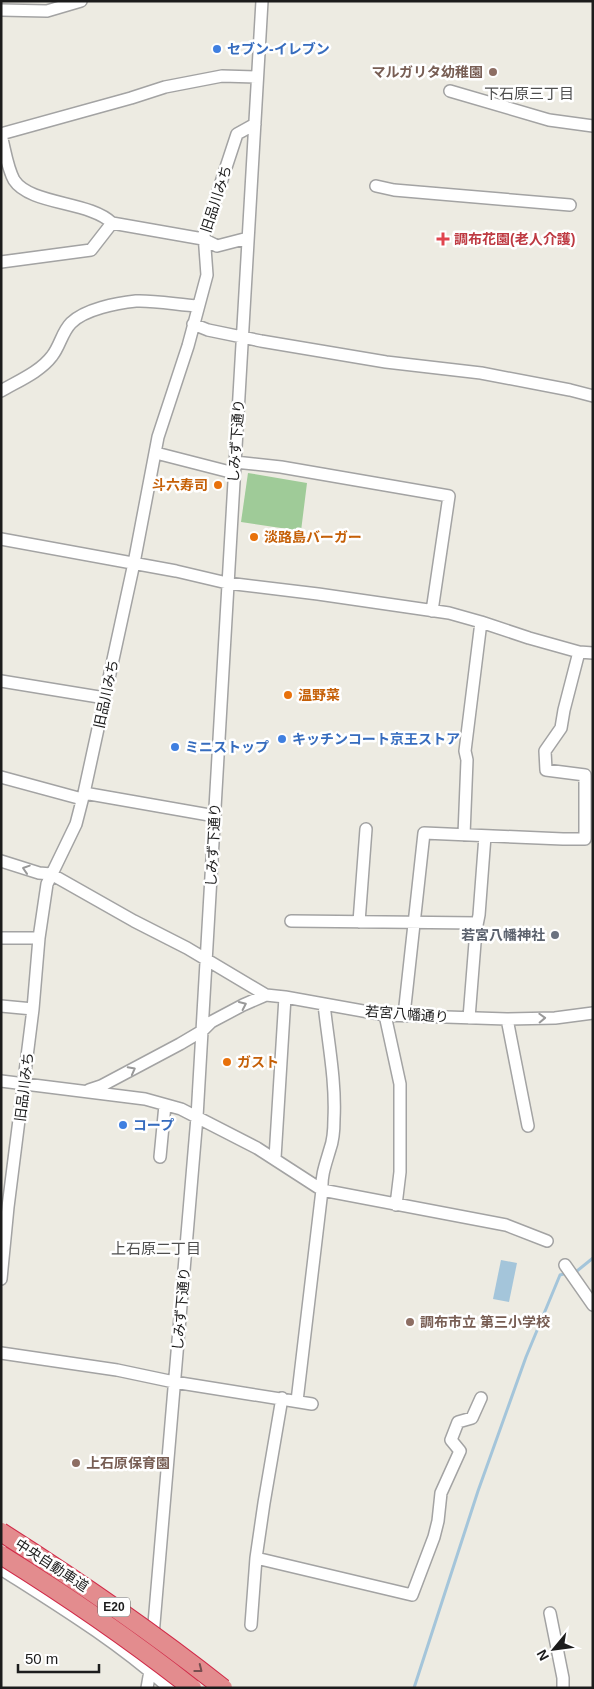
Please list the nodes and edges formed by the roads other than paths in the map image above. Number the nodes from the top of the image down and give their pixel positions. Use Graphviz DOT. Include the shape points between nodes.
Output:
graph roads {
  1 [pos="82,1"];
  2 [pos="262,1"];
  3 [pos="1,10"];
  4 [pos="257,77"];
  5 [pos="450,91"];
  6 [pos="254,124"];
  7 [pos="593,126"];
  8 [pos="1,135"];
  9 [pos="376,186"];
  10 [pos="570,205"];
  11 [pos="112,223"];
  12 [pos="248,238"];
  13 [pos="204,239"];
  14 [pos="1,262"];
  15 [pos="198,306"];
  16 [pos="193,324"];
  17 [pos="242,337"];
  18 [pos="1,391"];
  19 [pos="593,396"];
  20 [pos="156,453"];
  21 [pos="234,468"];
  22 [pos="1,540"];
  23 [pos="134,563"];
  24 [pos="227,582"];
  25 [pos="432,611"];
  26 [pos="481,622"];
  27 [pos="579,652"];
  28 [pos="593,653"];
  29 [pos="1,681"];
  30 [pos="105,698"];
  31 [pos="1,777"];
  32 [pos="83,796"];
  33 [pos="215,816"];
  34 [pos="366,829"];
  35 [pos="464,835"];
  36 [pos="485,836"];
  37 [pos="1,861"];
  38 [pos="51,874"];
  39 [pos="291,921"];
  40 [pos="359,922"];
  41 [pos="414,923"];
  42 [pos="477,923"];
  43 [pos="1,938"];
  44 [pos="39,938"];
  45 [pos="206,959"];
  46 [pos="266,996"];
  47 [pos="285,997"];
  48 [pos="324,1004"];
  49 [pos="1,1006"];
  50 [pos="34,1009"];
  51 [pos="593,1013"];
  52 [pos="385,1014"];
  53 [pos="404,1015"];
  54 [pos="469,1018"];
  55 [pos="507,1019"];
  56 [pos="202,1031"];
  57 [pos="1,1080"];
  58 [pos="24,1084"];
  59 [pos="88,1091"];
  60 [pos="165,1105"];
  61 [pos="197,1117"];
  62 [pos="528,1126"];
  63 [pos="160,1157"];
  64 [pos="275,1158"];
  65 [pos="322,1190"];
  66 [pos="396,1205"];
  67 [pos="547,1241"];
  68 [pos="565,1265"];
  69 [pos="1,1279"];
  70 [pos="593,1305"];
  71 [pos="1,1353"];
  72 [pos="174,1382"];
  73 [pos="282,1398"];
  74 [pos="481,1398"];
  75 [pos="297,1401"];
  76 [pos="312,1404"];
  77 [pos="1,1532"];
  78 [pos="1,1555"];
  79 [pos="256,1558"];
  80 [pos="1,1569"];
  81 [pos="550,1613"];
  82 [pos="251,1625"];
  83 [pos="150,1671"];
  84 [pos="147,1688"];
  85 [pos="169,1688"];
  86 [pos="192,1688"];
  87 [pos="223,1688"];
  88 [pos="563,1688"];
  1 -- 3 [label="street" via="47,11"];
  2 -- 4 [label="street, しみず下通り"];
  4 -- 6 [label="street, しみず下通り"];
  4 -- 8 [label="street" via="222,76 165,87"];
  5 -- 7 [label="street" via="549,120"];
  6 -- 12 [label="street, しみず下通り"];
  6 -- 13 [label="street, 旧品川みち" via="237,134"];
  8 -- 11 [label="street" via="10,172 21,188 55,202 93,211"];
  9 -- 10 [label="street"];
  11 -- 13 [label="street"];
  11 -- 14 [label="street" via="91,250"];
  12 -- 13 [label="street" via="217,246"];
  12 -- 17 [label="street, しみず下通り"];
  13 -- 15 [label="street, 旧品川みち" via="207,275"];
  15 -- 16 [label="street, 旧品川みち"];
  15 -- 18 [label="street" via="138,301 79,316 70,324 50,359"];
  16 -- 17 [label="street"];
  16 -- 20 [label="street, 旧品川みち" via="161,424"];
  17 -- 19 [label="street" via="386,362 481,373"];
  17 -- 21 [label="street, しみず下通り"];
  20 -- 21 [label="street"];
  20 -- 23 [label="street, 旧品川みち"];
  21 -- 24 [label="street, しみず下通り"];
  21 -- 25 [label="street" via="281,467 449,496"];
  22 -- 23 [label="street"];
  23 -- 24 [label="street"];
  23 -- 30 [label="street, 旧品川みち"];
  24 -- 25 [label="street"];
  24 -- 33 [label="street, しみず下通り"];
  25 -- 26 [label="street"];
  26 -- 27 [label="street"];
  26 -- 35 [label="street" via="465,751"];
  27 -- 28 [label="street"];
  27 -- 36 [label="street" via="561,728 545,751 545,764 546,770 585,775 584,839"];
  29 -- 30 [label="street"];
  30 -- 32 [label="street, 旧品川みち"];
  31 -- 32 [label="street"];
  32 -- 33 [label="street"];
  32 -- 38 [label="street, 旧品川みち" via="76,824"];
  33 -- 45 [label="street, しみず下通り"];
  34 -- 40 [label="street"];
  35 -- 36 [label="street"];
  35 -- 41 [label="street" via="424,833"];
  36 -- 42 [label="street"];
  38 -- 37 [label="street, one-way"];
  38 -- 44 [label="street, 旧品川みち"];
  38 -- 45 [label="street"];
  39 -- 40 [label="street"];
  40 -- 41 [label="street"];
  41 -- 42 [label="street"];
  41 -- 53 [label="street"];
  42 -- 54 [label="street"];
  43 -- 44 [label="street"];
  44 -- 50 [label="street, 旧品川みち"];
  45 -- 46 [label="street"];
  45 -- 56 [label="street, しみず下通り"];
  46 -- 47 [label="street, 若宮八幡通り"];
  56 -- 46 [label="street, 若宮八幡通り, one-way" via="211,1022"];
  47 -- 48 [label="street, 若宮八幡通り"];
  47 -- 64 [label="street"];
  48 -- 52 [label="street, 若宮八幡通り"];
  48 -- 65 [label="street" via="334,1118 331,1148 321,1179"];
  49 -- 50 [label="street"];
  50 -- 58 [label="street, 旧品川みち"];
  55 -- 51 [label="street, 若宮八幡通り, one-way"];
  52 -- 53 [label="street, 若宮八幡通り"];
  52 -- 66 [label="street" via="400,1084 400,1172"];
  53 -- 54 [label="street, 若宮八幡通り"];
  54 -- 55 [label="street, 若宮八幡通り"];
  55 -- 62 [label="street"];
  59 -- 56 [label="street, 若宮八幡通り, one-way"];
  56 -- 61 [label="street, しみず下通り"];
  57 -- 58 [label="street"];
  58 -- 59 [label="street"];
  58 -- 69 [label="street, 旧品川みち"];
  59 -- 60 [label="street"];
  60 -- 61 [label="street"];
  60 -- 63 [label="street"];
  61 -- 64 [label="street"];
  61 -- 72 [label="street, しみず下通り"];
  64 -- 65 [label="street"];
  65 -- 66 [label="street"];
  65 -- 75 [label="street"];
  66 -- 67 [label="street" via="506,1225"];
  68 -- 70 [label="street"];
  71 -- 72 [label="street" via="118,1370"];
  72 -- 73 [label="street"];
  72 -- 83 [label="street, しみず下通り"];
  73 -- 75 [label="street"];
  73 -- 79 [label="street"];
  74 -- 79 [label="street" via="472,1418 458,1422 452,1440 460,1451 440,1492 436,1529 412,1595"];
  75 -- 76 [label="street"];
  77 -- 87 [label="highway, 中央自動車道 / E20, one-way, bridge" via="76,1580"];
  78 -- 86 [label="highway, 中央自動車道 / E20, bridge" via="66,1596"];
  79 -- 82 [label="street"];
  80 -- 83 [label="street" via="75,1616"];
  81 -- 88 [label="street"];
  83 -- 84 [label="street, しみず下通り"];
  83 -- 85 [label="street"];
}
